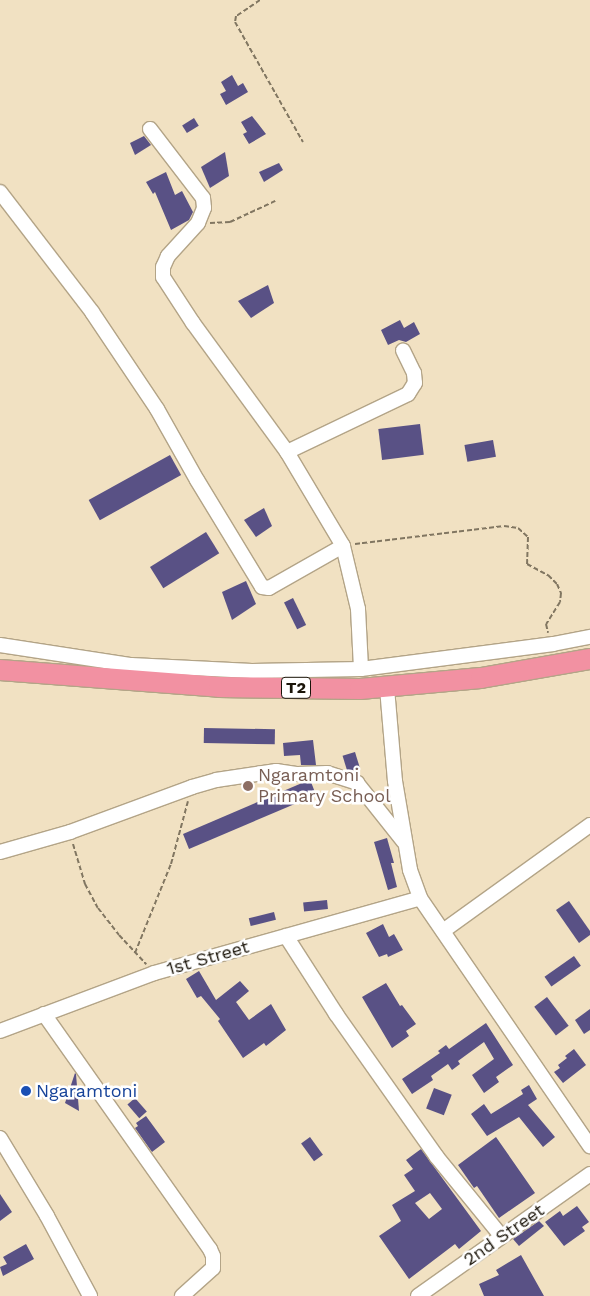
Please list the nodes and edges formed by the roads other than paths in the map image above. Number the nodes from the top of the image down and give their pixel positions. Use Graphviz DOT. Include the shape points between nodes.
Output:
graph roads {
  1 [pos="150,129"];
  2 [pos="0,192"];
  3 [pos="403,350"];
  4 [pos="287,452"];
  5 [pos="343,546"];
  6 [pos="590,636"];
  7 [pos="0,645"];
  8 [pos="590,659"];
  9 [pos="361,668"];
  10 [pos="0,670"];
  11 [pos="387,688"];
  12 [pos="590,825"];
  13 [pos="404,842"];
  14 [pos="0,852"];
  15 [pos="420,898"];
  16 [pos="443,931"];
  17 [pos="286,936"];
  18 [pos="44,1014"];
  19 [pos="0,1031"];
  20 [pos="0,1138"];
  21 [pos="590,1146"];
  22 [pos="590,1174"];
  23 [pos="502,1237"];
  24 [pos="90,1296"];
  25 [pos="182,1296"];
  26 [pos="418,1296"];
  1 -- 4 [label="street" via="203,198 204,208 198,223 168,256 163,277 193,324"];
  2 -- 5 [label="street" via="92,312 157,409 262,588 269,588"];
  3 -- 4 [label="street" via="414,373 415,383 408,394"];
  4 -- 5 [label="street"];
  5 -- 9 [label="street" via="358,609"];
  6 -- 9 [label="street" via="553,644"];
  7 -- 9 [label="street" via="131,665 252,671"];
  8 -- 11 [label="highway, T2" via="481,678"];
  10 -- 11 [label="highway, T2" via="219,687"];
  11 -- 13 [label="street" via="391,751"];
  12 -- 16 [label="street"];
  13 -- 14 [label="street" via="357,784 328,774 276,770 192,787 70,832"];
  13 -- 15 [label="street"];
  15 -- 16 [label="street"];
  15 -- 17 [label="street, 1st Street"];
  16 -- 21 [label="street"];
  17 -- 18 [label="street, 1st Street" via="154,973"];
  17 -- 23 [label="street" via="336,1014 436,1156"];
  18 -- 19 [label="street, 1st Street"];
  18 -- 25 [label="street" via="210,1249 213,1268"];
  20 -- 24 [label="street"];
  22 -- 23 [label="street, 2nd Street"];
  23 -- 26 [label="street, 2nd Street"];
}
